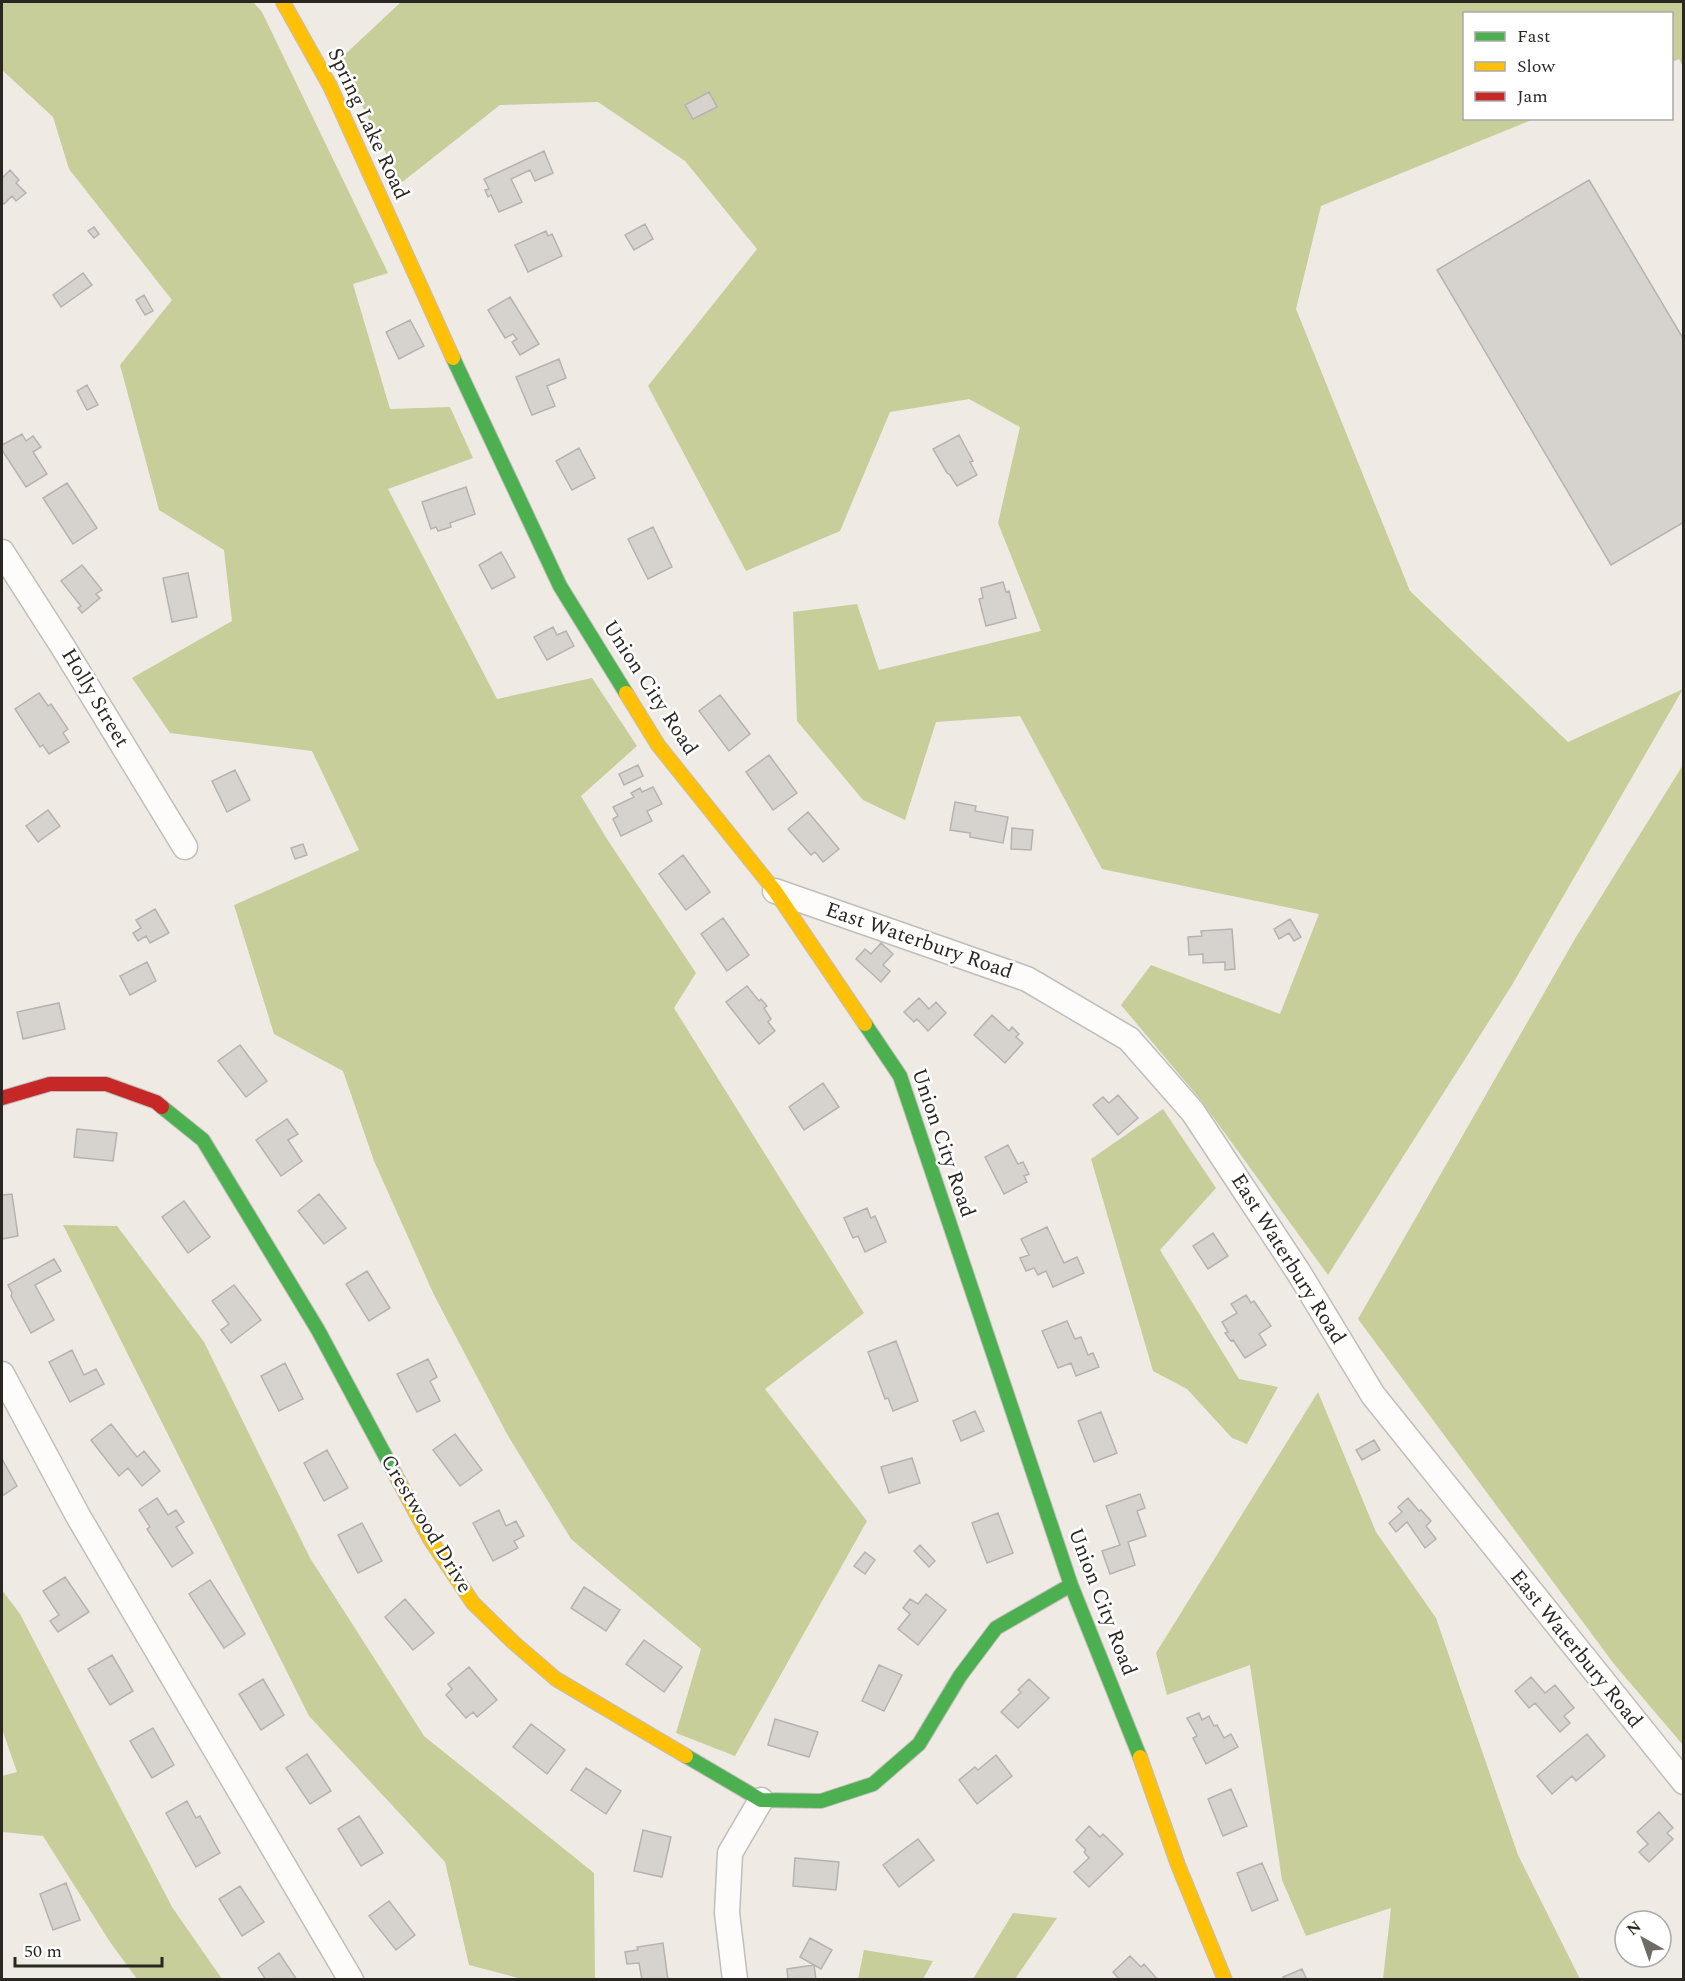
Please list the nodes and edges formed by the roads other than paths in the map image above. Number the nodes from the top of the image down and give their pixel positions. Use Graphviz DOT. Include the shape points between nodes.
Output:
graph roads {
  1 [pos="283,2"];
  2 [pos="411,267"];
  3 [pos="2,552"];
  4 [pos="185,847"];
  5 [pos="775,891"];
  6 [pos="2,1098"];
  7 [pos="2,1374"];
  8 [pos="1071,1586"];
  9 [pos="1683,1782"];
  10 [pos="761,1800"];
  11 [pos="351,1980"];
  12 [pos="735,1980"];
  13 [pos="1225,1980"];
  1 -- 2 [label="main road, Spring Lake Road" via="330,86"];
  2 -- 5 [label="main road, Union City Road" via="560,586 658,745"];
  3 -- 4 [label="street, Holly Street"];
  5 -- 8 [label="main road, Union City Road" via="900,1076"];
  5 -- 9 [label="street, East Waterbury Road" via="1027,979 1129,1039 1193,1112 1373,1395"];
  6 -- 10 [label="main road, Crestwood Drive" via="50,1084 106,1084 156,1102 203,1140 318,1330 430,1539 473,1603 556,1679"];
  7 -- 11 [label="street" via="78,1516"];
  8 -- 10 [label="main road, Crestwood Drive" via="996,1628 960,1676 919,1744 873,1784 821,1801"];
  8 -- 13 [label="main road, Union City Road"];
  10 -- 12 [label="street" via="730,1853 727,1913"];
}
